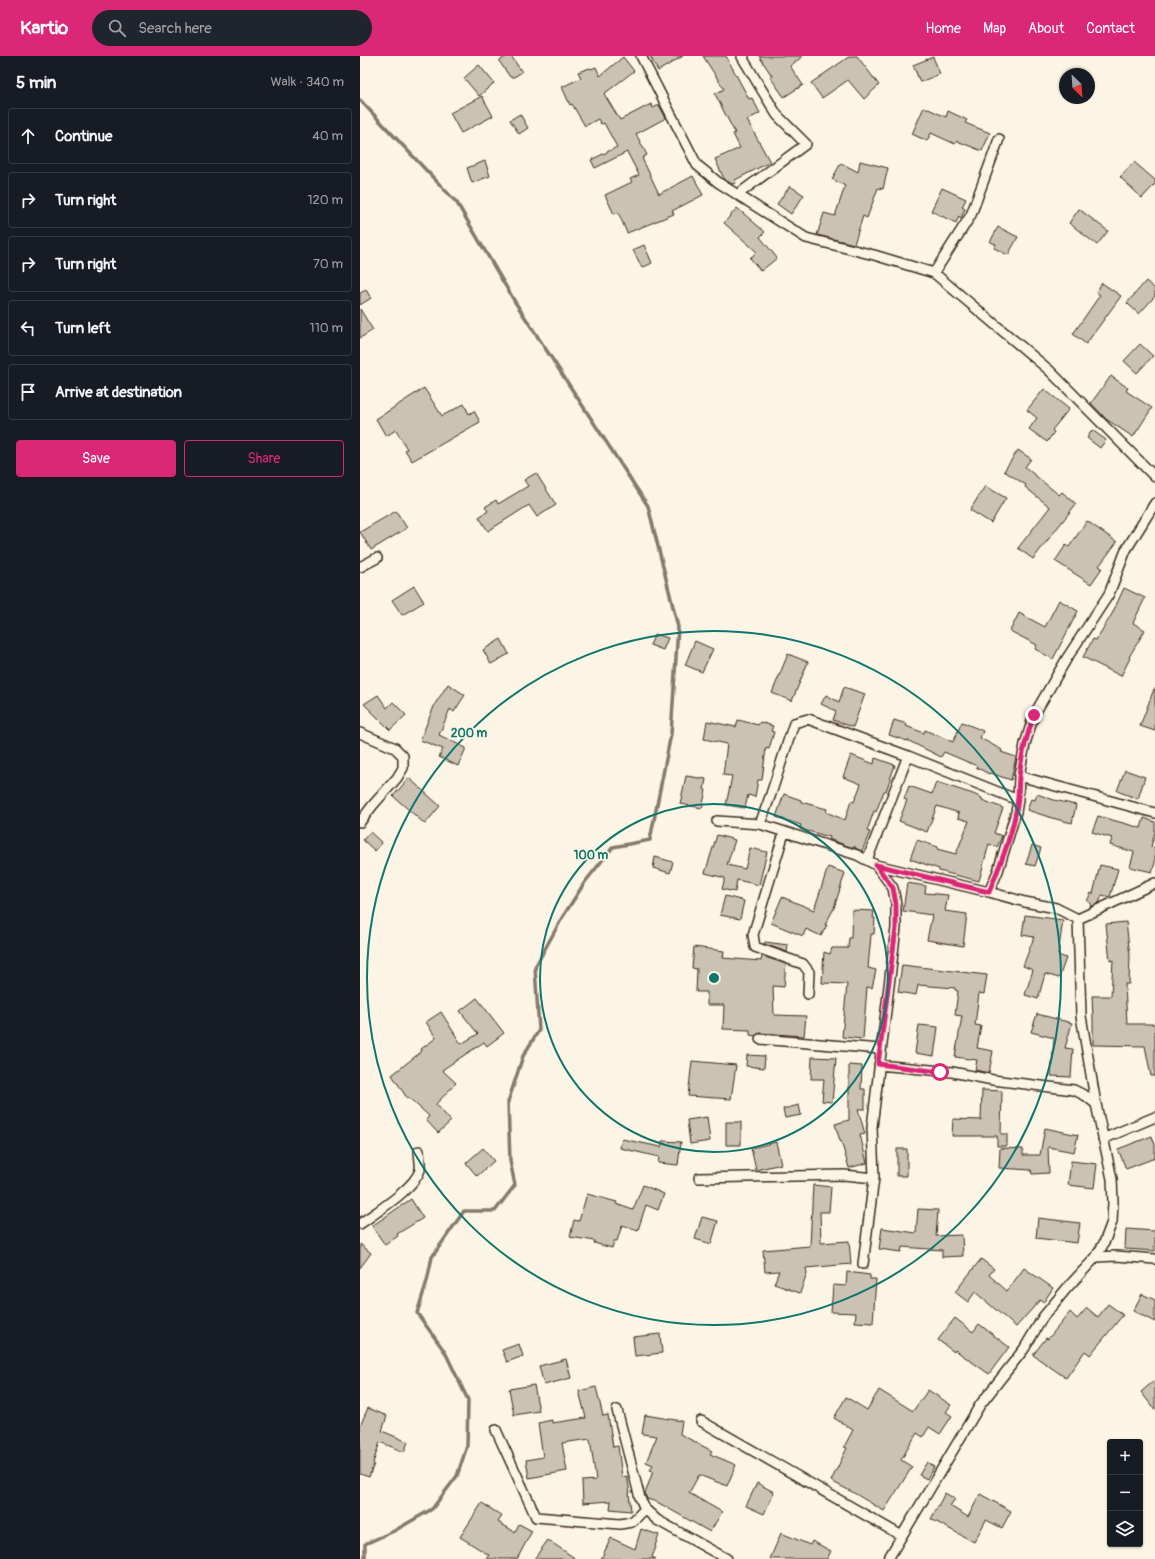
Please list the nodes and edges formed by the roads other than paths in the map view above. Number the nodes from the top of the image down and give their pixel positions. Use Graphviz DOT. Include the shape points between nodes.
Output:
graph roads {
  1 [pos="641,56"];
  2 [pos="744,56"];
  3 [pos="999,139"];
  4 [pos="738,195"];
  5 [pos="934,273"];
  6 [pos="1155,477"];
  7 [pos="1155,503"];
  8 [pos="377,558"];
  9 [pos="360,567"];
  10 [pos="360,733"];
  11 [pos="908,756"];
  12 [pos="1019,776"];
  13 [pos="1018,800"];
  14 [pos="1155,813"];
  15 [pos="717,821"];
  16 [pos="360,822"];
  17 [pos="760,824"];
  18 [pos="784,833"];
  19 [pos="867,860"];
  20 [pos="876,865"];
  21 [pos="1155,883"];
  22 [pos="989,892"];
  23 [pos="1078,919"];
  24 [pos="808,994"];
  25 [pos="760,1039"];
  26 [pos="880,1049"];
  27 [pos="878,1064"];
  28 [pos="1096,1104"];
  29 [pos="1155,1117"];
  30 [pos="1103,1139"];
  31 [pos="419,1151"];
  32 [pos="699,1178"];
  33 [pos="874,1178"];
  34 [pos="360,1224"];
  35 [pos="1096,1257"];
  36 [pos="1155,1259"];
  37 [pos="863,1264"];
  38 [pos="617,1410"];
  39 [pos="701,1421"];
  40 [pos="496,1430"];
  41 [pos="645,1509"];
  42 [pos="902,1536"];
  43 [pos="727,1559"];
  44 [pos="888,1559"];
  1 -- 4 [label="street" via="697,165"];
  2 -- 4 [label="street" via="742,57 776,114 806,144"];
  3 -- 5 [label="street" via="971,215"];
  4 -- 5 [label="street" via="806,238"];
  5 -- 6 [label="street" via="1049,370"];
  7 -- 12 [label="street" via="1126,550 1109,594 1034,715"];
  8 -- 9 [label="street"];
  10 -- 16 [label="street" via="395,748 403,756 403,768 397,778"];
  11 -- 13 [label="street"];
  11 -- 17 [label="street" via="808,719 794,723"];
  11 -- 19 [label="street"];
  12 -- 13 [label="street"];
  12 -- 14 [label="street"];
  13 -- 22 [label="street" via="1005,849"];
  15 -- 17 [label="street"];
  17 -- 18 [label="street"];
  18 -- 19 [label="street"];
  18 -- 24 [label="street" via="753,935 755,947 803,964 809,972"];
  19 -- 20 [label="street"];
  20 -- 22 [label="street"];
  20 -- 26 [label="street" via="893,888 896,904 896,928"];
  21 -- 23 [label="street"];
  22 -- 23 [label="street" via="1056,908"];
  23 -- 28 [label="street" via="1081,1016"];
  25 -- 26 [label="street"];
  26 -- 27 [label="street"];
  27 -- 28 [label="street" via="1074,1090"];
  27 -- 33 [label="street" via="872,1127"];
  28 -- 30 [label="street"];
  29 -- 30 [label="street"];
  30 -- 35 [label="street" via="1112,1179 1112,1222"];
  31 -- 34 [label="street" via="420,1169 412,1181 402,1192"];
  32 -- 33 [label="street"];
  33 -- 37 [label="street"];
  35 -- 36 [label="street"];
  35 -- 42 [label="street" via="1043,1317 1024,1349 980,1404"];
  38 -- 41 [label="street"];
  39 -- 42 [label="street"];
  40 -- 41 [label="street" via="536,1518 620,1524 632,1522"];
  41 -- 43 [label="street" via="657,1520"];
  42 -- 44 [label="street"];
}
